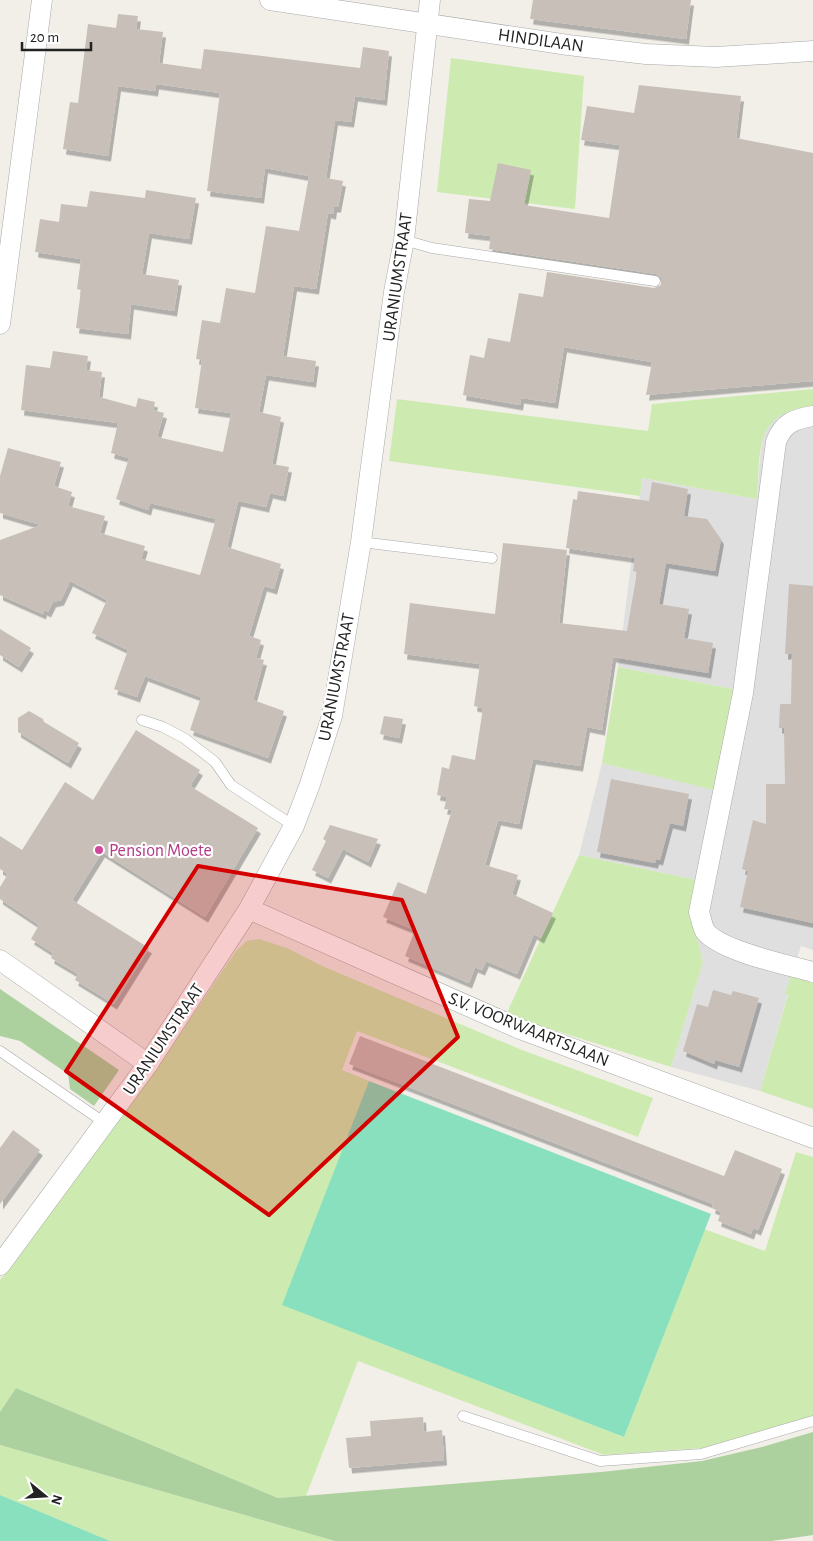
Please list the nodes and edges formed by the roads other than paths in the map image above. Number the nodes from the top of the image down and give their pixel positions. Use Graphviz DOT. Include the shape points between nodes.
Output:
graph roads {
  1 [pos="42,0"];
  2 [pos="270,0"];
  3 [pos="430,0"];
  4 [pos="427,23"];
  5 [pos="813,51"];
  6 [pos="404,240"];
  7 [pos="655,281"];
  8 [pos="0,324"];
  9 [pos="813,416"];
  10 [pos="361,542"];
  11 [pos="492,558"];
  12 [pos="142,720"];
  13 [pos="294,826"];
  14 [pos="249,909"];
  15 [pos="0,960"];
  16 [pos="813,972"];
  17 [pos="0,1051"];
  18 [pos="148,1064"];
  19 [pos="106,1123"];
  20 [pos="813,1138"];
  21 [pos="0,1265"];
  22 [pos="464,1416"];
  23 [pos="813,1421"];
  1 -- 8 [label="street"];
  2 -- 4 [label="street, HINDILAAN"];
  3 -- 4 [label="street, URANIUMSTRAAT"];
  4 -- 5 [label="street, HINDILAAN" via="646,54 716,58"];
  4 -- 6 [label="street, URANIUMSTRAAT"];
  6 -- 7 [label="lane" via="432,248"];
  6 -- 10 [label="street, URANIUMSTRAAT" via="394,292"];
  9 -- 16 [label="street" via="798,418 781,430 776,442 743,693 699,912 705,931 716,940 749,954"];
  10 -- 11 [label="lane"];
  10 -- 13 [label="street, URANIUMSTRAAT" via="332,716"];
  12 -- 13 [label="lane" via="184,738 214,762 231,785"];
  13 -- 14 [label="street, URANIUMSTRAAT"];
  14 -- 18 [label="street, URANIUMSTRAAT"];
  14 -- 20 [label="street, S.V. VOORWAARTSLAAN" via="520,1029"];
  15 -- 18 [label="street"];
  17 -- 19 [label="lane"];
  18 -- 19 [label="street, URANIUMSTRAAT"];
  19 -- 21 [label="street, URANIUMSTRAAT"];
  22 -- 23 [label="lane" via="600,1461 702,1454"];
}
